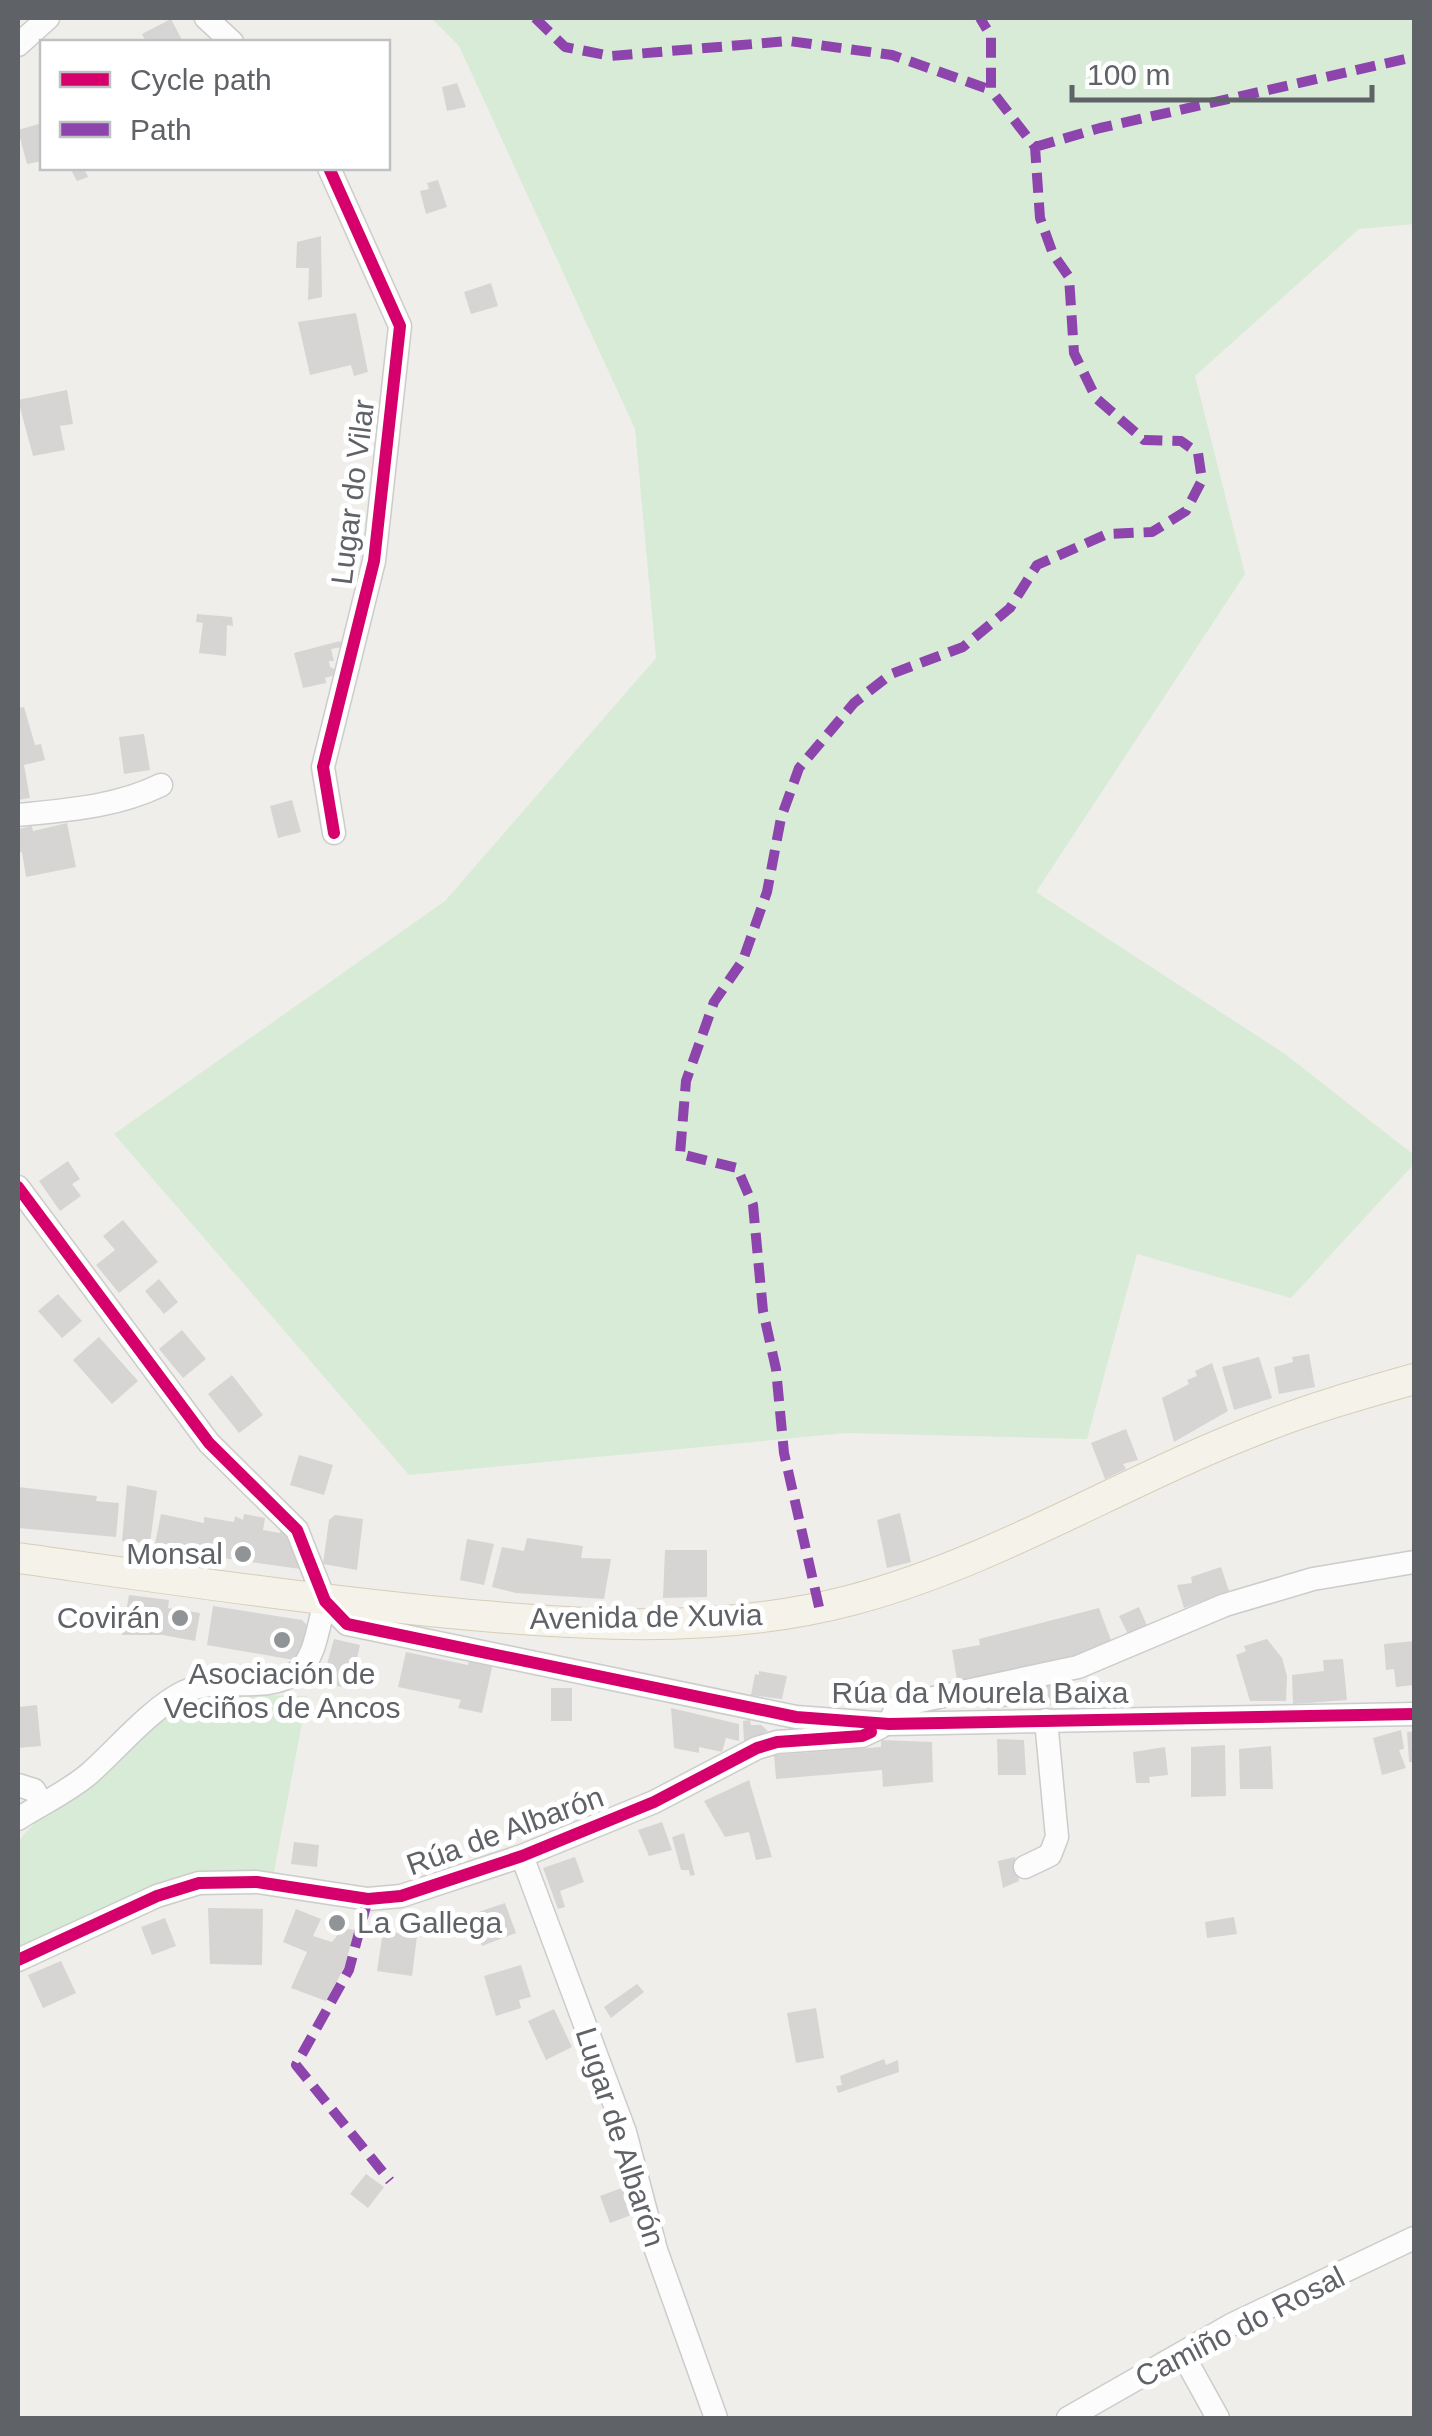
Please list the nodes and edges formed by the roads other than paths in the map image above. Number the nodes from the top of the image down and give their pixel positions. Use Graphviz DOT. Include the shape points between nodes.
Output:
graph roads {
  1 [pos="48,18"];
  2 [pos="206,18"];
  3 [pos="230,40"];
  4 [pos="18,45"];
  5 [pos="330,170"];
  6 [pos="161,785"];
  7 [pos="18,815"];
  8 [pos="334,834"];
  9 [pos="18,1187"];
  10 [pos="1414,1379"];
  11 [pos="18,1558"];
  12 [pos="1414,1562"];
  13 [pos="325,1601"];
  14 [pos="1414,1714"];
  15 [pos="1046,1720"];
  16 [pos="888,1724"];
  17 [pos="18,1785"];
  18 [pos="42,1804"];
  19 [pos="18,1819"];
  20 [pos="522,1856"];
  21 [pos="1025,1866"];
  22 [pos="18,1960"];
  23 [pos="1414,2238"];
  24 [pos="1182,2353"];
  25 [pos="716,2418"];
  26 [pos="1068,2418"];
  27 [pos="1218,2418"];
  1 -- 4 [label="street"];
  2 -- 3 [label="street"];
  5 -- 8 [label="street, Lugar do Vilar" via="400,326 374,561 323,767"];
  6 -- 7 [label="street" via="101,806"];
  9 -- 13 [label="street" via="209,1443 297,1530"];
  10 -- 13 [label="main road, Avenida de Xuvia" via="1256,1430 947,1569 820,1607 728,1620 611,1624"];
  11 -- 13 [label="main road, Avenida de Xuvia"];
  12 -- 16 [label="street" via="1313,1578 1224,1605 1078,1667 902,1705"];
  13 -- 16 [label="street, Rúa da Mourela Baixa" via="347,1624 796,1716"];
  13 -- 18 [label="street" via="303,1668 274,1682 186,1690 86,1776"];
  14 -- 15 [label="street, Rúa da Mourela Baixa"];
  15 -- 16 [label="street, Rúa da Mourela Baixa"];
  15 -- 21 [label="street" via="1057,1837 1050,1854"];
  16 -- 20 [label="street, Rúa de Albarón" via="862,1736 757,1748 654,1802"];
  17 -- 18 [label="street" via="34,1790"];
  18 -- 19 [label="street"];
  20 -- 22 [label="street, Rúa de Albarón" via="401,1896 368,1899 257,1882 199,1882"];
  20 -- 25 [label="street, Lugar de Albarón" via="625,2132 656,2250"];
  23 -- 24 [label="street, Camiño do Rosal"];
  24 -- 26 [label="street, Camiño do Rosal"];
  24 -- 27 [label="street"];
}
